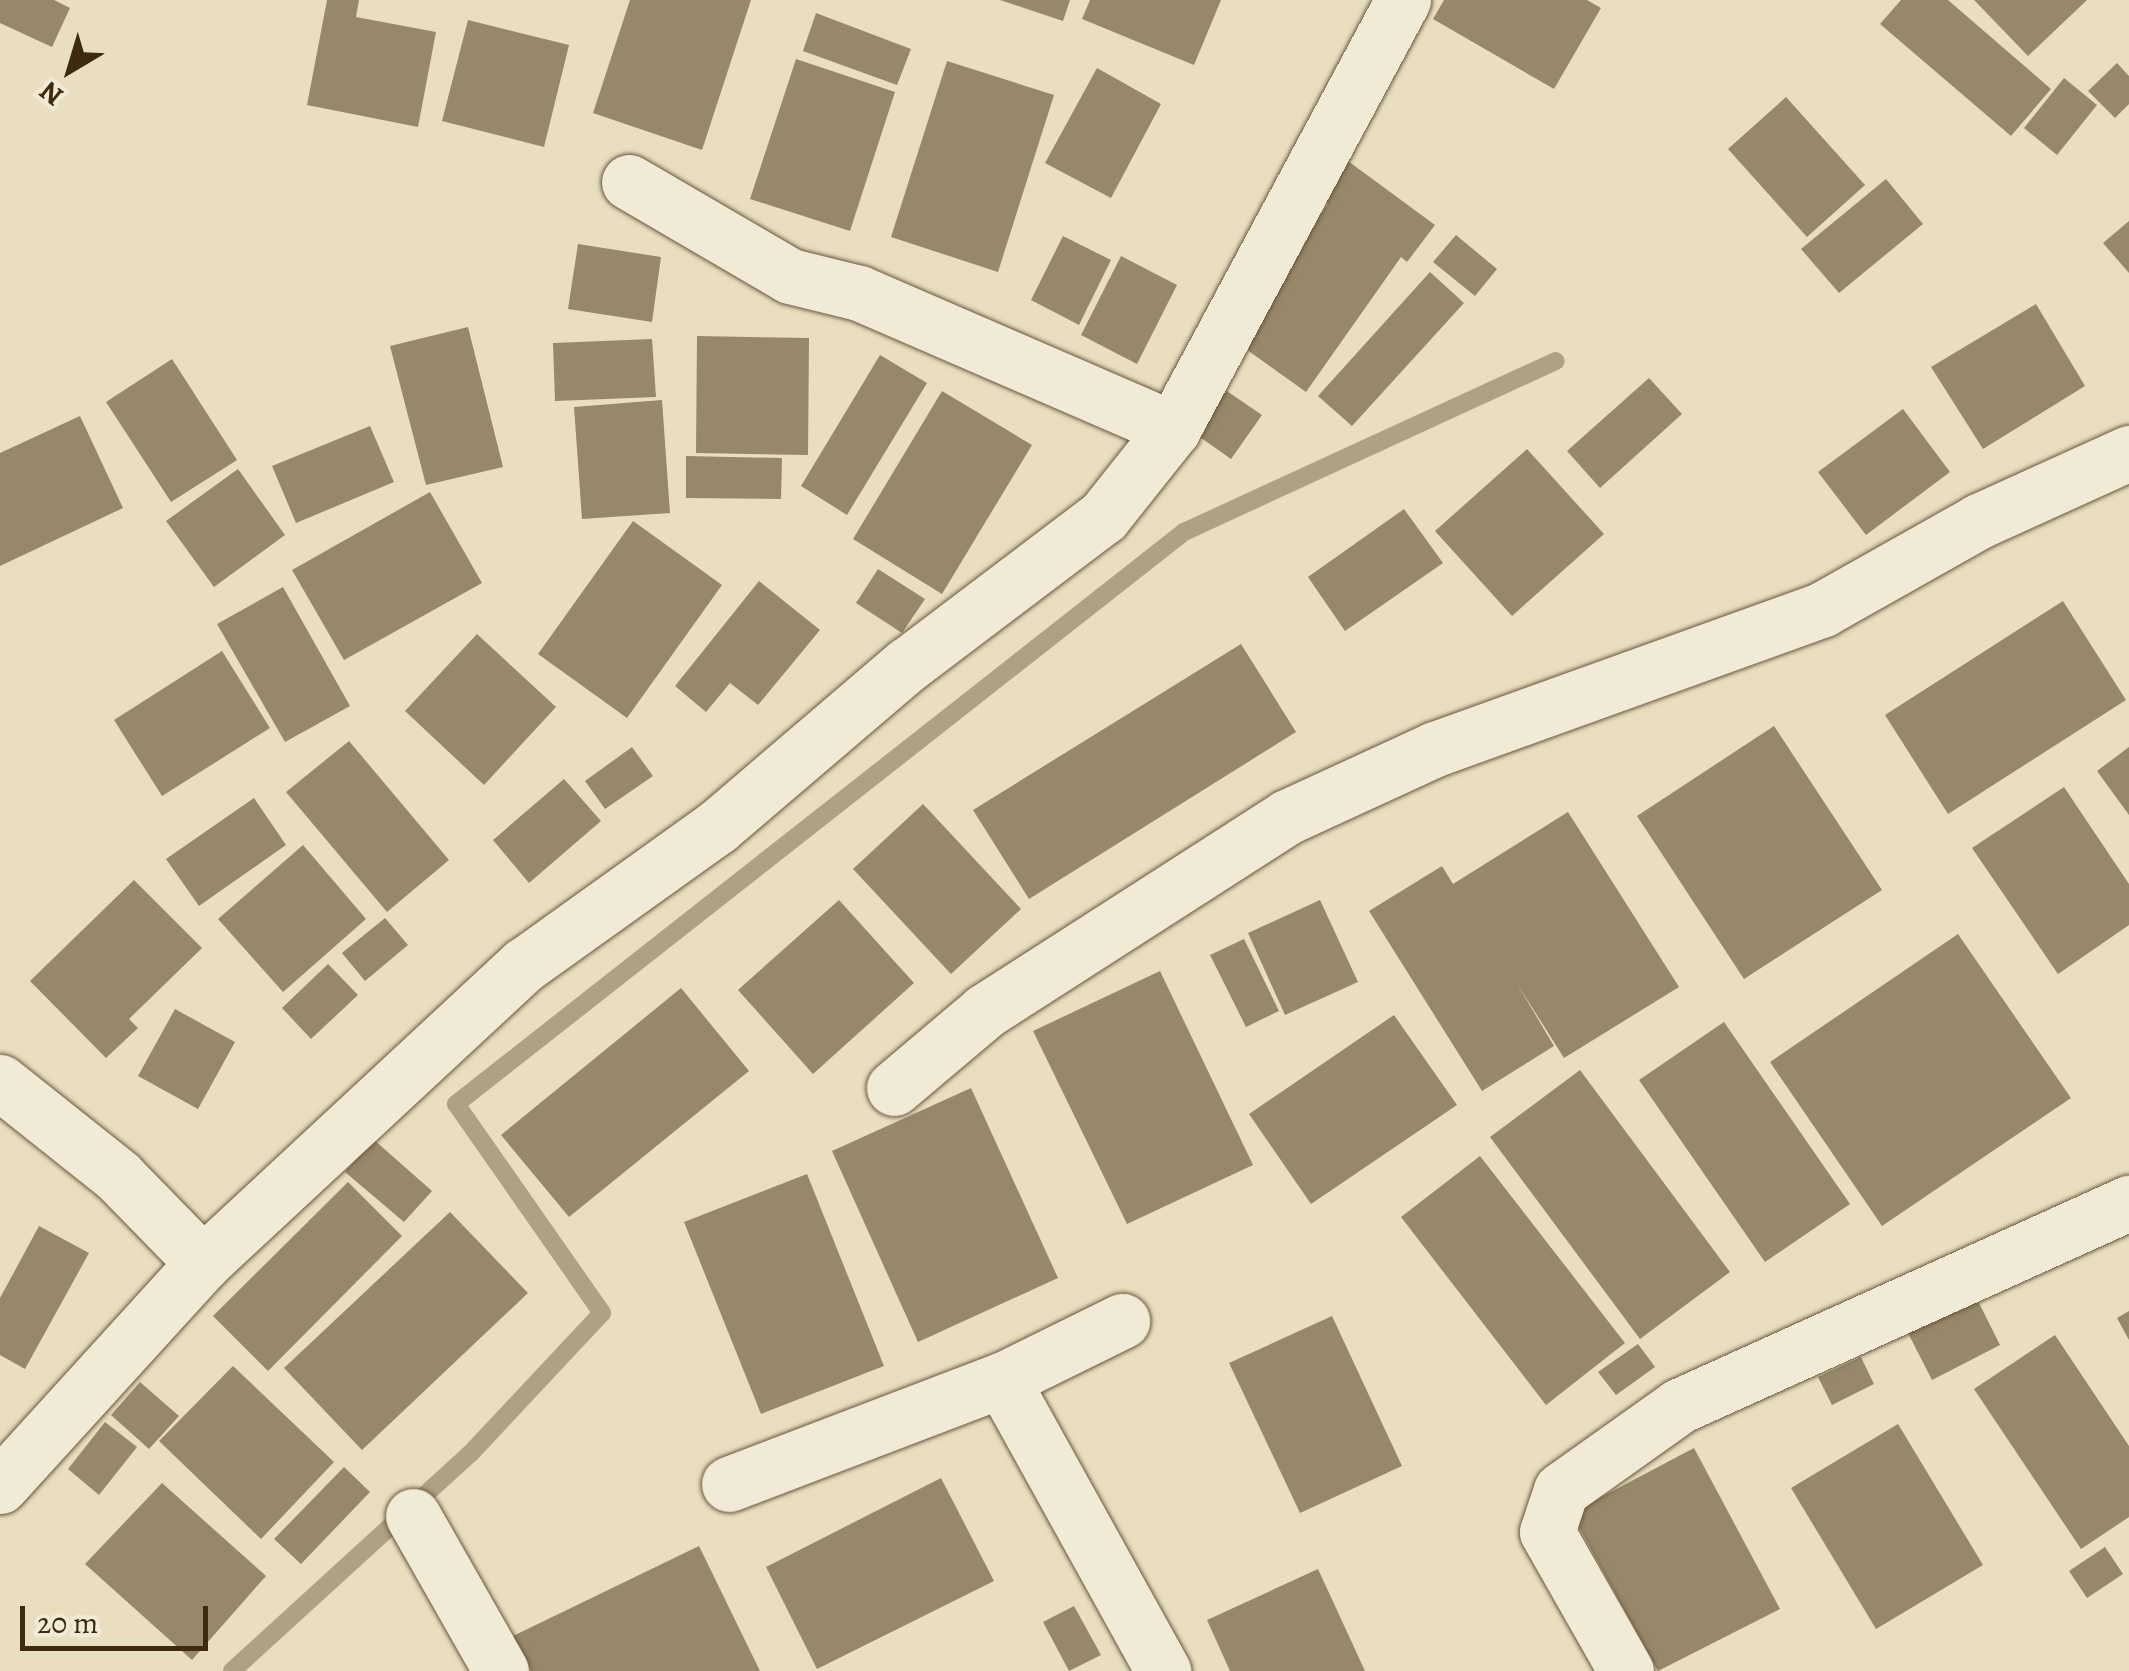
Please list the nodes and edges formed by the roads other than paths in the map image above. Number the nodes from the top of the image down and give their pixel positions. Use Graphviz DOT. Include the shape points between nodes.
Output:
graph roads {
  1 [pos="1403,0"];
  2 [pos="629,182"];
  3 [pos="1173,429"];
  4 [pos="2129,453"];
  5 [pos="0,1082"];
  6 [pos="894,1088"];
  7 [pos="2129,1203"];
  8 [pos="203,1263"];
  9 [pos="1122,1321"];
  10 [pos="1002,1380"];
  11 [pos="728,1484"];
  12 [pos="0,1486"];
  13 [pos="413,1516"];
  14 [pos="501,1671"];
  15 [pos="1164,1671"];
  16 [pos="1626,1671"];
  1 -- 3 [label="street"];
  2 -- 3 [label="street" via="790,276 859,293"];
  3 -- 8 [label="street" via="1103,517 907,666 717,827 524,965"];
  4 -- 6 [label="street" via="1979,521 1822,609 1436,749 1287,816 985,1012"];
  5 -- 8 [label="street" via="118,1176"];
  7 -- 16 [label="street" via="1679,1406 1561,1490 1547,1532"];
  8 -- 12 [label="street"];
  9 -- 10 [label="street"];
  10 -- 11 [label="street"];
  10 -- 15 [label="street"];
  13 -- 14 [label="street"];
}
